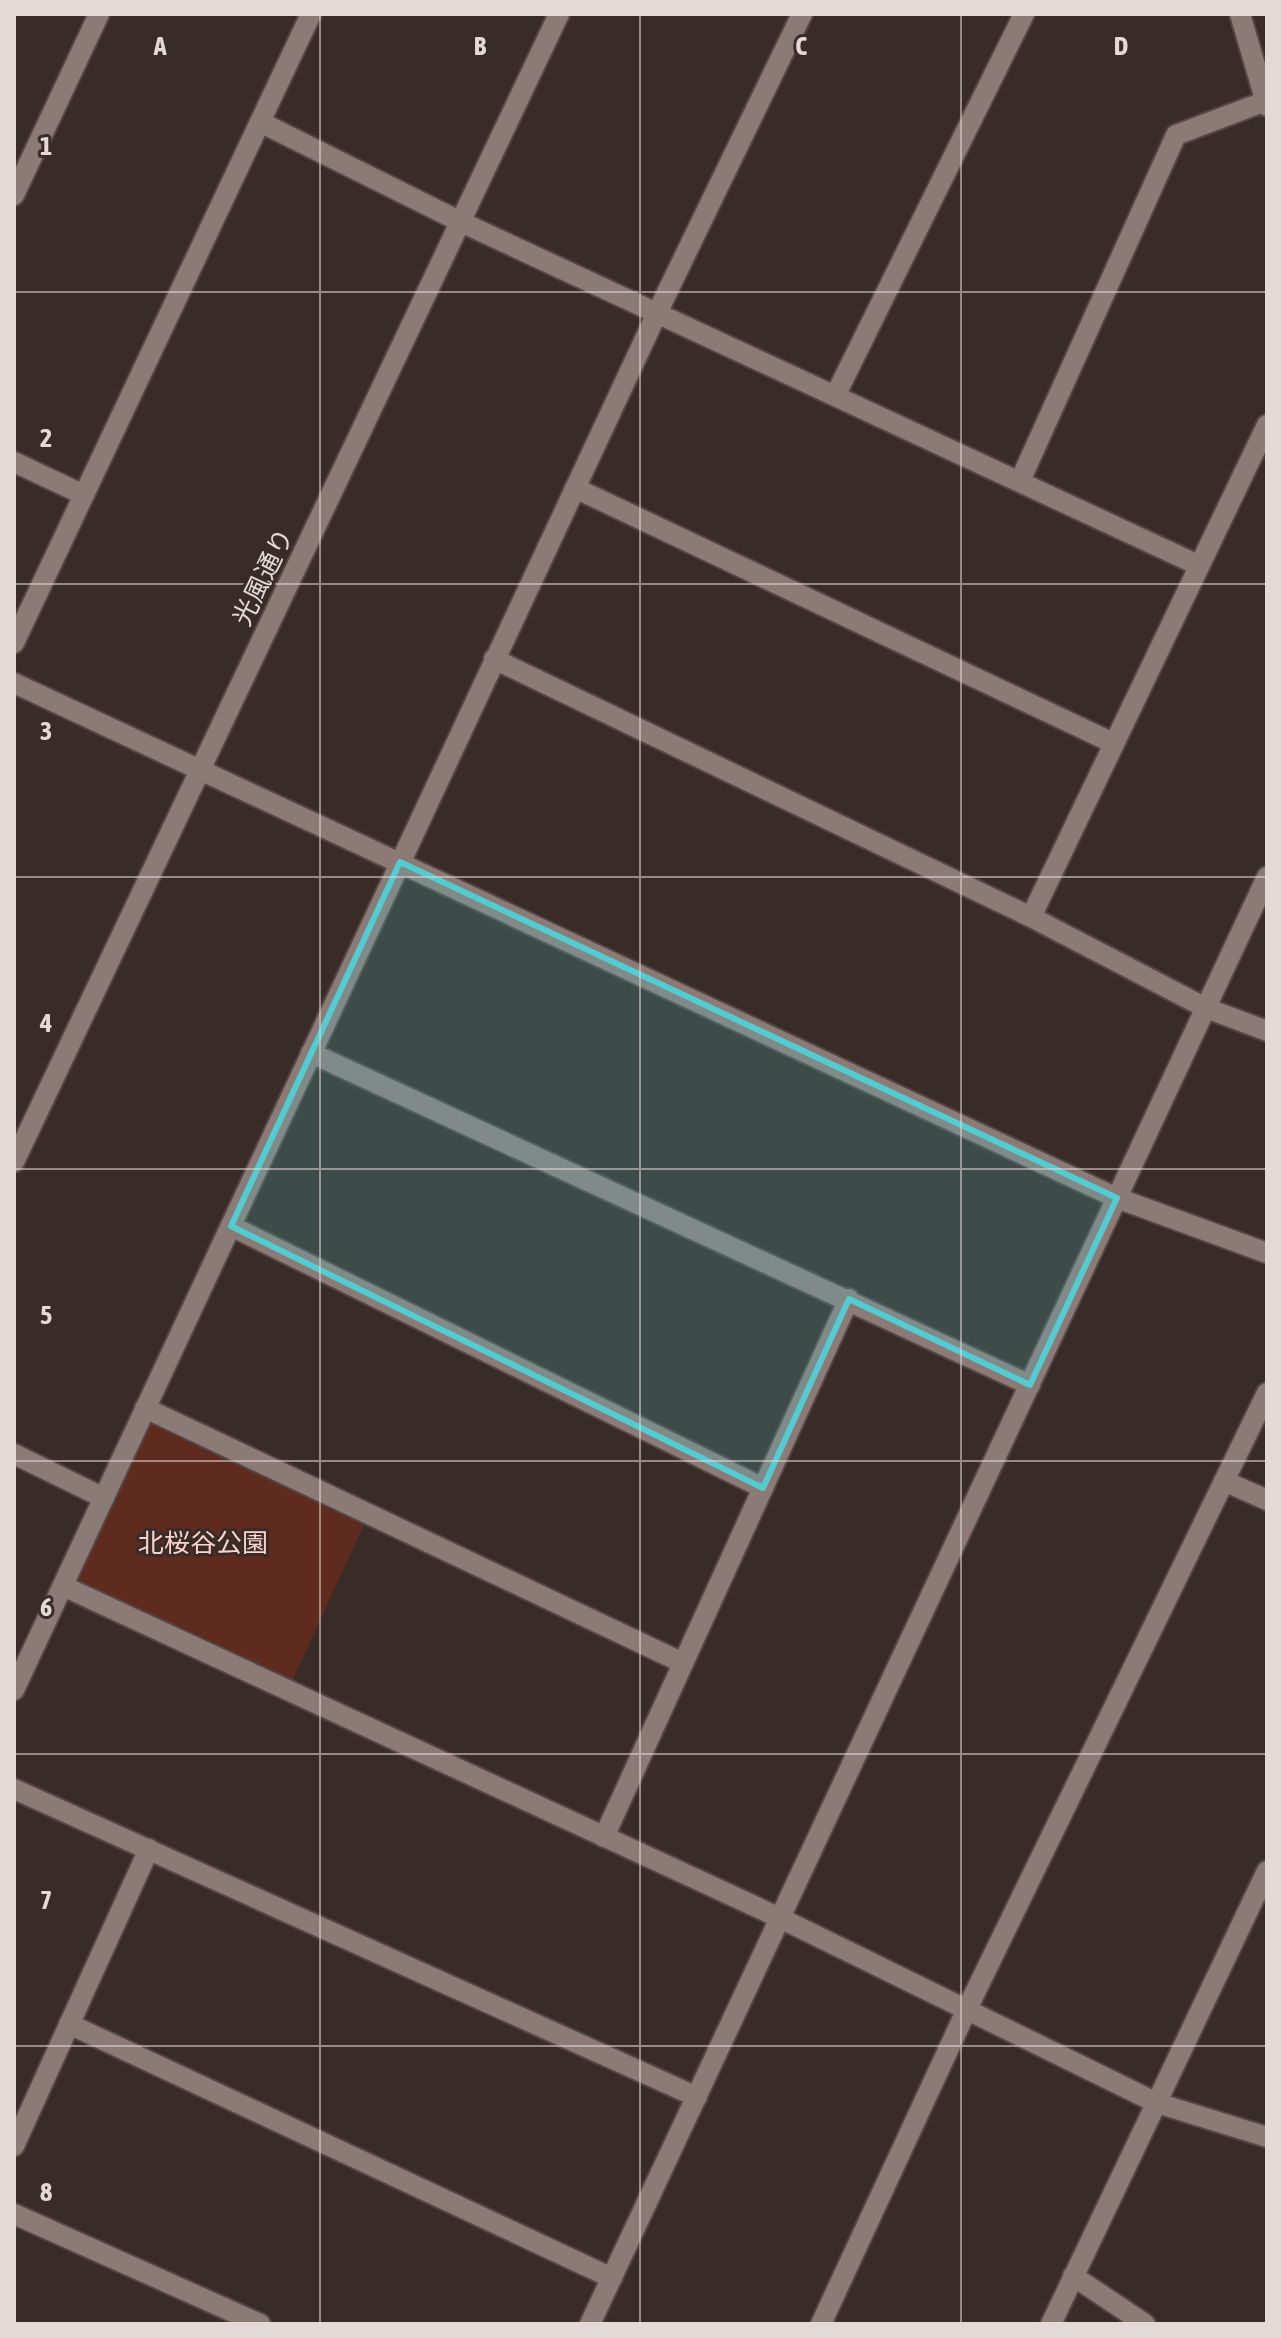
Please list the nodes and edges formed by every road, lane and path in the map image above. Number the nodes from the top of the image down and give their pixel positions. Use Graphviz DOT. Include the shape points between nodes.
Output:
graph roads {
  1 [pos="99,14"];
  2 [pos="311,14"];
  3 [pos="559,14"];
  4 [pos="802,14"];
  5 [pos="1024,14"];
  6 [pos="1240,14"];
  7 [pos="1266,104"];
  8 [pos="260,122"];
  9 [pos="14,195"];
  10 [pos="461,222"];
  11 [pos="658,311"];
  12 [pos="836,394"];
  13 [pos="1267,425"];
  14 [pos="14,462"];
  15 [pos="1020,481"];
  16 [pos="575,488"];
  17 [pos="84,495"];
  18 [pos="1198,565"];
  19 [pos="14,643"];
  20 [pos="494,659"];
  21 [pos="14,683"];
  22 [pos="1113,743"];
  23 [pos="198,771"];
  24 [pos="400,862"];
  25 [pos="1267,877"];
  26 [pos="1031,917"];
  27 [pos="1206,1008"];
  28 [pos="1267,1031"];
  29 [pos="311,1053"];
  30 [pos="14,1162"];
  31 [pos="1117,1198"];
  32 [pos="231,1226"];
  33 [pos="1267,1253"];
  34 [pos="849,1299"];
  35 [pos="1030,1385"];
  36 [pos="1267,1393"];
  37 [pos="145,1408"];
  38 [pos="14,1454"];
  39 [pos="1224,1481"];
  40 [pos="763,1488"];
  41 [pos="104,1498"];
  42 [pos="1267,1500"];
  43 [pos="63,1586"];
  44 [pos="683,1663"];
  45 [pos="14,1690"];
  46 [pos="14,1789"];
  47 [pos="604,1837"];
  48 [pos="149,1849"];
  49 [pos="1267,1871"];
  50 [pos="1259,1908"];
  51 [pos="780,1918"];
  52 [pos="968,2007"];
  53 [pos="69,2024"];
  54 [pos="697,2097"];
  55 [pos="1157,2103"];
  56 [pos="1267,2137"];
  57 [pos="14,2146"];
  58 [pos="14,2214"];
  59 [pos="1073,2276"];
  60 [pos="612,2278"];
  61 [pos="260,2324"];
  62 [pos="590,2324"];
  63 [pos="821,2324"];
  64 [pos="1051,2324"];
  65 [pos="1145,2324"];
  1 -- 9 [label="street"];
  2 -- 8 [label="street"];
  3 -- 10 [label="street, 光風通り"];
  4 -- 11 [label="street"];
  5 -- 12 [label="street"];
  6 -- 7 [label="street"];
  7 -- 15 [label="street" via="1176,135"];
  8 -- 10 [label="street"];
  8 -- 17 [label="street"];
  10 -- 11 [label="street"];
  10 -- 23 [label="street, 光風通り"];
  11 -- 12 [label="street"];
  11 -- 16 [label="street"];
  12 -- 15 [label="street"];
  13 -- 18 [label="street"];
  14 -- 17 [label="street"];
  15 -- 18 [label="street"];
  16 -- 20 [label="street"];
  16 -- 22 [label="street"];
  17 -- 19 [label="street"];
  18 -- 22 [label="street"];
  20 -- 24 [label="street"];
  20 -- 26 [label="street"];
  21 -- 23 [label="street"];
  22 -- 26 [label="street"];
  23 -- 24 [label="street"];
  23 -- 30 [label="street, 光風通り"];
  24 -- 29 [label="street"];
  24 -- 31 [label="street"];
  25 -- 27 [label="street"];
  26 -- 27 [label="street"];
  27 -- 28 [label="street"];
  27 -- 31 [label="street"];
  29 -- 32 [label="street"];
  29 -- 34 [label="street"];
  31 -- 33 [label="street"];
  31 -- 35 [label="street"];
  32 -- 37 [label="street"];
  32 -- 40 [label="street"];
  34 -- 35 [label="street"];
  34 -- 40 [label="street"];
  35 -- 51 [label="street"];
  36 -- 39 [label="street"];
  37 -- 41 [label="street"];
  37 -- 44 [label="street"];
  38 -- 41 [label="street"];
  39 -- 42 [label="street"];
  39 -- 52 [label="street"];
  40 -- 44 [label="street"];
  41 -- 43 [label="street"];
  43 -- 45 [label="street"];
  43 -- 47 [label="street"];
  44 -- 47 [label="street"];
  46 -- 48 [label="street"];
  47 -- 51 [label="street"];
  48 -- 53 [label="street"];
  48 -- 54 [label="street"];
  49 -- 50 [label="street"];
  50 -- 55 [label="street"];
  51 -- 52 [label="street"];
  51 -- 54 [label="street"];
  52 -- 55 [label="street"];
  52 -- 63 [label="street"];
  53 -- 57 [label="street"];
  53 -- 60 [label="street"];
  54 -- 60 [label="street"];
  55 -- 56 [label="street"];
  55 -- 59 [label="street"];
  58 -- 61 [label="street"];
  59 -- 64 [label="street"];
  59 -- 65 [label="street"];
  60 -- 62 [label="street"];
}
